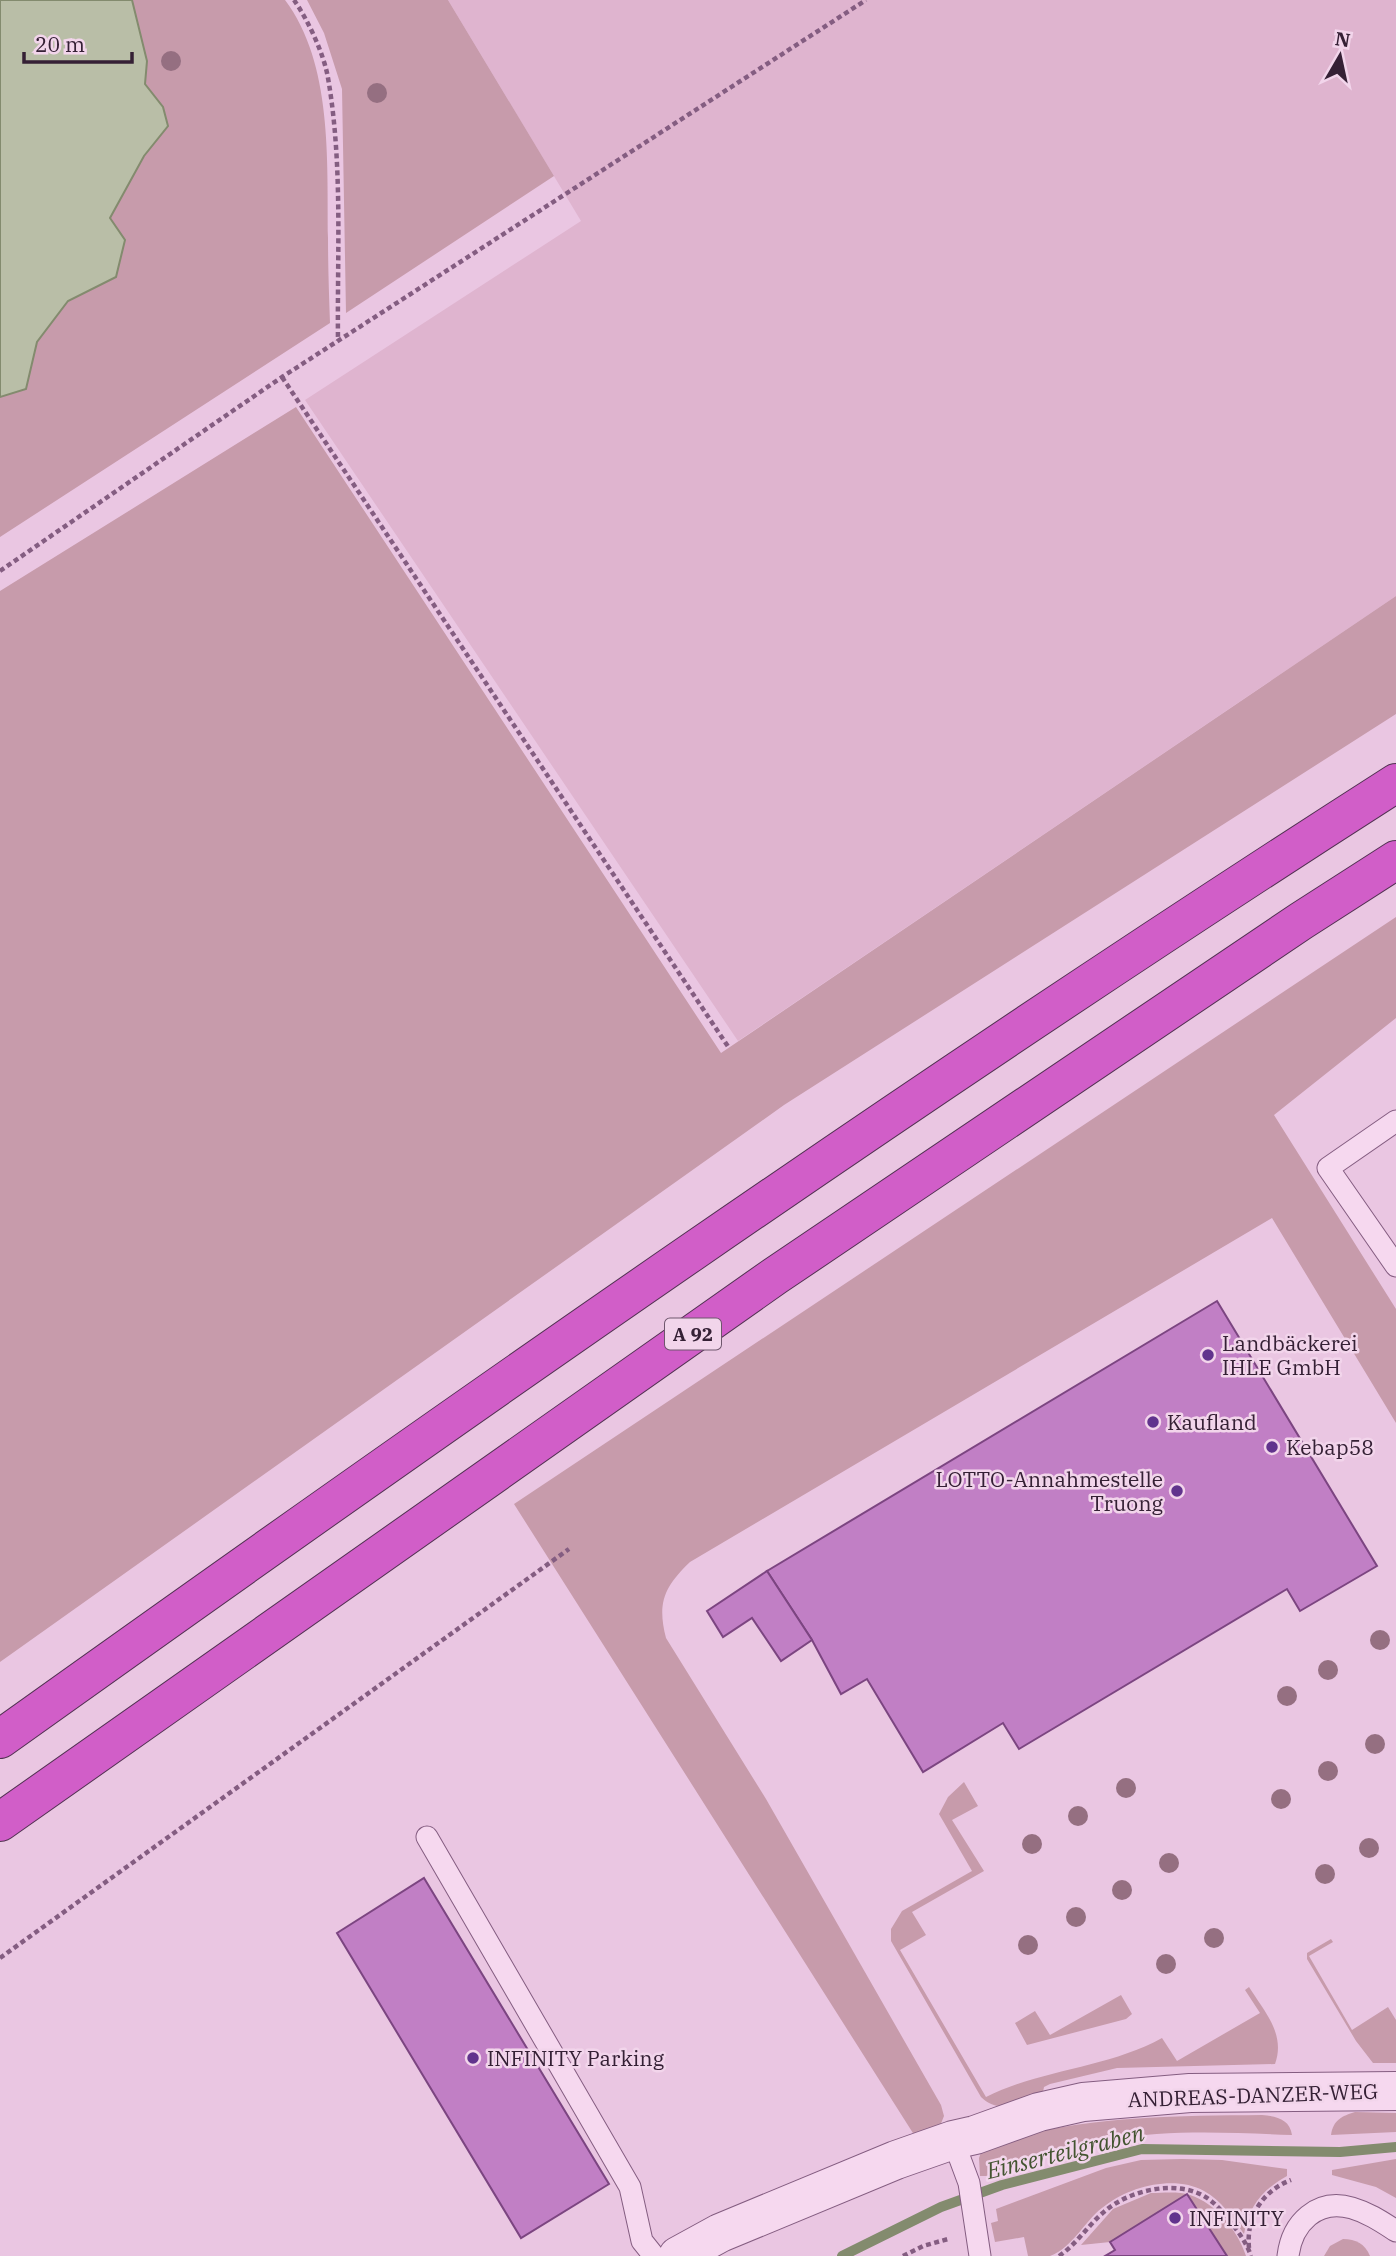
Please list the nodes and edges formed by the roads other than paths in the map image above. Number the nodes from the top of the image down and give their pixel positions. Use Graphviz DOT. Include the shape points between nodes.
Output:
graph roads {
  1 [pos="1396,783"];
  2 [pos="1396,860"];
  3 [pos="1396,1121"];
  4 [pos="1396,1266"];
  5 [pos="0,1739"];
  6 [pos="0,1822"];
  7 [pos="427,1837"];
  8 [pos="1396,2091"];
  9 [pos="953,2140"];
  10 [pos="1396,2231"];
  11 [pos="654,2256"];
  12 [pos="678,2256"];
  13 [pos="980,2256"];
  14 [pos="1288,2256"];
  1 -- 5 [label="highway" via="833,1156 281,1538"];
  2 -- 6 [label="highway, A 92" via="775,1276"];
  3 -- 4 [label="lane" via="1328,1168"];
  7 -- 11 [label="lane" via="630,2187 642,2241"];
  8 -- 9 [label="street, ANDREAS-DANZER-WEG" via="1190,2093 1083,2102"];
  9 -- 12 [label="street, ANDREAS-DANZER-WEG" via="720,2233"];
  9 -- 13 [label="lane" via="969,2183"];
  10 -- 14 [label="lane" via="1350,2207 1324,2206 1297,2226"];
}
